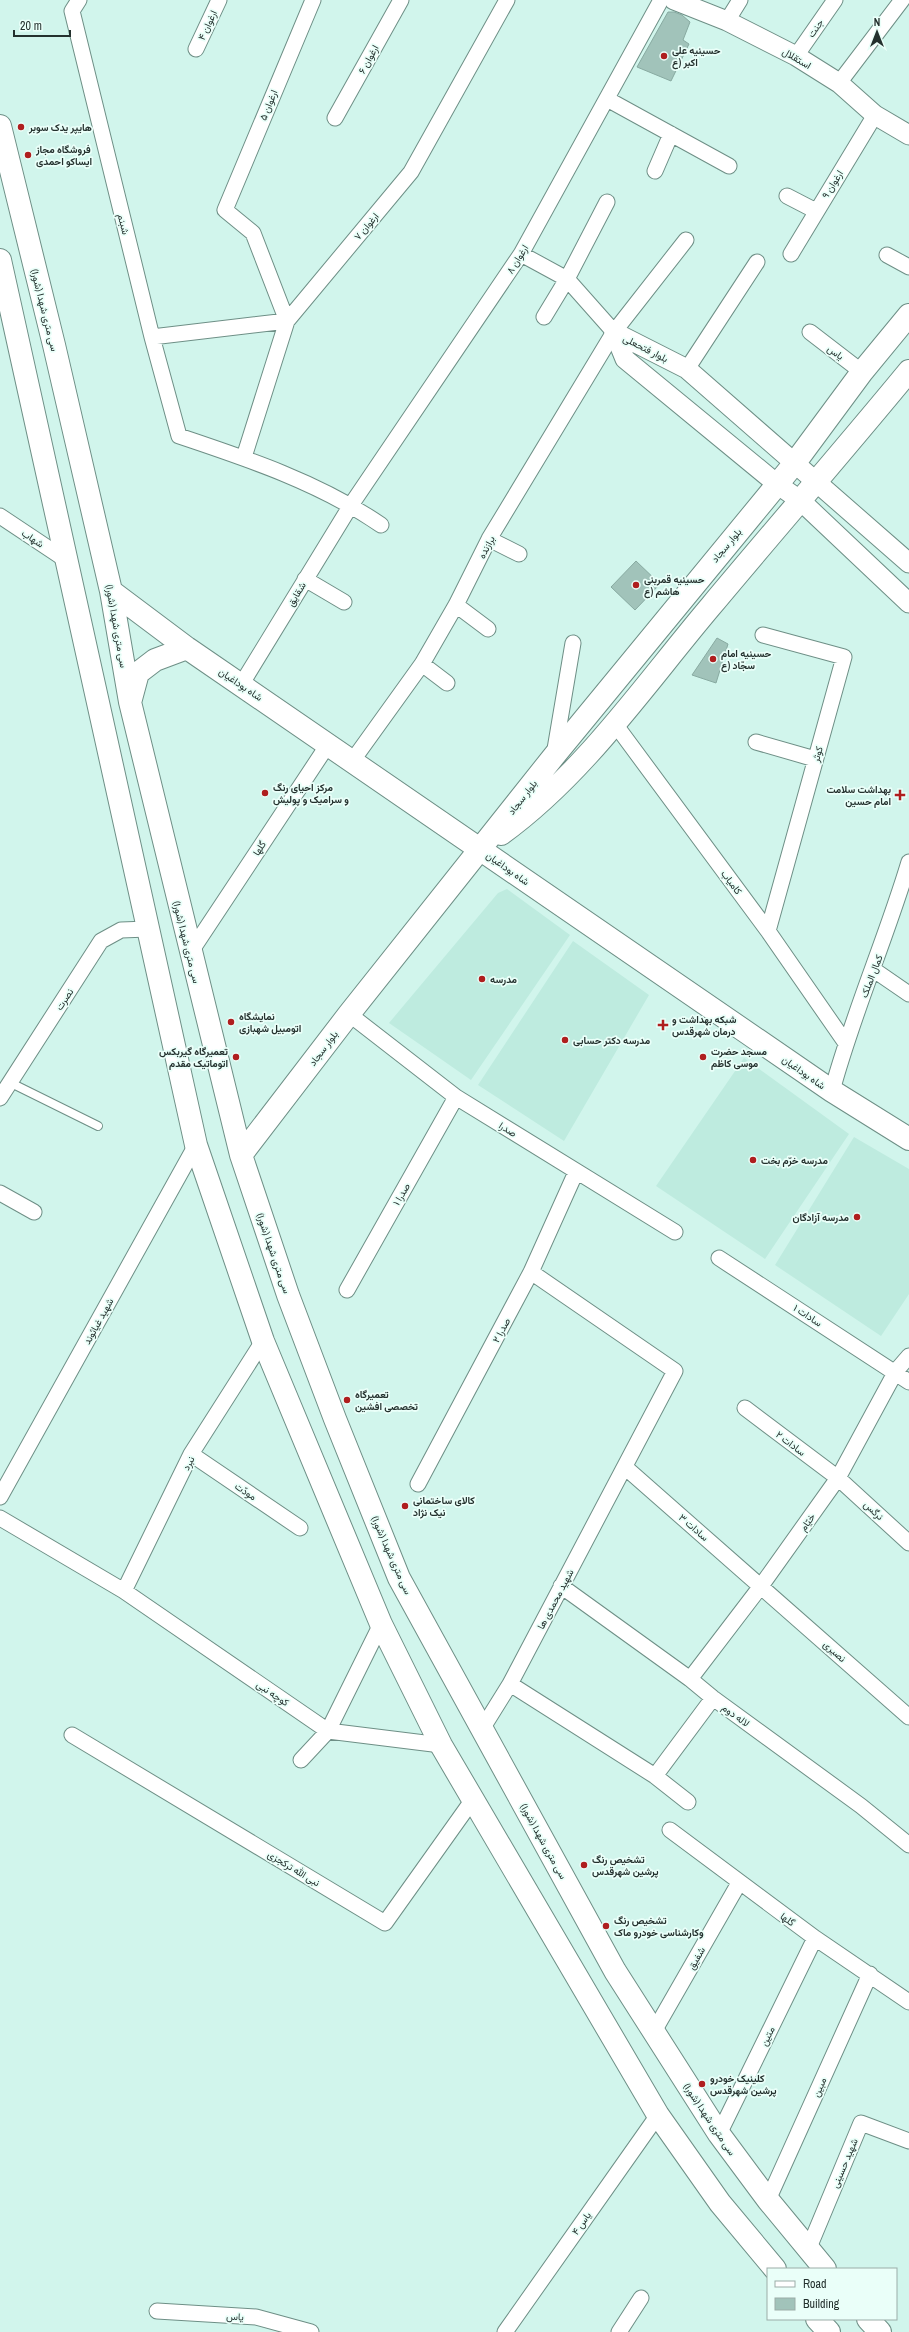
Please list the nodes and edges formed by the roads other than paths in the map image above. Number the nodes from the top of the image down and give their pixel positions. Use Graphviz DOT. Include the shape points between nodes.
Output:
graph roads {
  1 [pos="219,0"];
  2 [pos="313,0"];
  3 [pos="401,0"];
  4 [pos="507,0"];
  5 [pos="661,0"];
  6 [pos="674,0"];
  7 [pos="740,0"];
  8 [pos="835,0"];
  9 [pos="902,0"];
  10 [pos="76,6"];
  11 [pos="727,20"];
  12 [pos="196,49"];
  13 [pos="796,56"];
  14 [pos="839,83"];
  15 [pos="607,99"];
  16 [pos="875,115"];
  17 [pos="336,118"];
  18 [pos="0,126"];
  19 [pos="907,129"];
  20 [pos="671,134"];
  21 [pos="728,166"];
  22 [pos="655,171"];
  23 [pos="787,196"];
  24 [pos="607,202"];
  25 [pos="816,211"];
  26 [pos="686,240"];
  27 [pos="521,254"];
  28 [pos="791,254"];
  29 [pos="886,255"];
  30 [pos="0,260"];
  31 [pos="757,262"];
  32 [pos="909,267"];
  33 [pos="567,279"];
  34 [pos="909,314"];
  35 [pos="544,316"];
  36 [pos="287,322"];
  37 [pos="614,332"];
  38 [pos="810,332"];
  39 [pos="152,337"];
  40 [pos="54,345"];
  41 [pos="21,351"];
  42 [pos="688,369"];
  43 [pos="909,371"];
  44 [pos="862,372"];
  45 [pos="244,457"];
  46 [pos="794,464"];
  47 [pos="777,484"];
  48 [pos="817,484"];
  49 [pos="801,501"];
  50 [pos="352,505"];
  51 [pos="0,516"];
  52 [pos="381,525"];
  53 [pos="489,539"];
  54 [pos="519,554"];
  55 [pos="66,560"];
  56 [pos="909,563"];
  57 [pos="305,579"];
  58 [pos="692,587"];
  59 [pos="111,591"];
  60 [pos="344,602"];
  61 [pos="909,604"];
  62 [pos="456,605"];
  63 [pos="711,606"];
  64 [pos="488,629"];
  65 [pos="763,635"];
  66 [pos="573,643"];
  67 [pos="187,648"];
  68 [pos="422,664"];
  69 [pos="447,683"];
  70 [pos="241,685"];
  71 [pos="130,702"];
  72 [pos="615,724"];
  73 [pos="756,742"];
  74 [pos="329,743"];
  75 [pos="554,756"];
  76 [pos="815,759"];
  77 [pos="353,760"];
  78 [pos="481,849"];
  79 [pos="909,862"];
  80 [pos="903,906"];
  81 [pos="148,929"];
  82 [pos="768,931"];
  83 [pos="190,953"];
  84 [pos="874,970"];
  85 [pos="909,994"];
  86 [pos="349,1014"];
  87 [pos="845,1042"];
  88 [pos="11,1083"];
  89 [pos="832,1091"];
  90 [pos="456,1097"];
  91 [pos="0,1098"];
  92 [pos="98,1126"];
  93 [pos="909,1138"];
  94 [pos="196,1144"];
  95 [pos="241,1155"];
  96 [pos="576,1172"];
  97 [pos="0,1193"];
  98 [pos="34,1212"];
  99 [pos="675,1232"];
  100 [pos="719,1258"];
  101 [pos="532,1272"];
  102 [pos="347,1290"];
  103 [pos="263,1341"];
  104 [pos="909,1356"];
  105 [pos="896,1372"];
  106 [pos="909,1382"];
  107 [pos="745,1408"];
  108 [pos="335,1419"];
  109 [pos="303,1434"];
  110 [pos="191,1454"];
  111 [pos="626,1468"];
  112 [pos="838,1478"];
  113 [pos="418,1484"];
  114 [pos="0,1497"];
  115 [pos="0,1518"];
  116 [pos="300,1528"];
  117 [pos="909,1543"];
  118 [pos="561,1586"];
  119 [pos="762,1586"];
  120 [pos="124,1591"];
  121 [pos="381,1624"];
  122 [pos="690,1679"];
  123 [pos="510,1684"];
  124 [pos="713,1698"];
  125 [pos="909,1717"];
  126 [pos="482,1729"];
  127 [pos="328,1731"];
  128 [pos="72,1735"];
  129 [pos="441,1745"];
  130 [pos="301,1760"];
  131 [pos="655,1776"];
  132 [pos="474,1798"];
  133 [pos="688,1802"];
  134 [pos="670,1830"];
  135 [pos="909,1845"];
  136 [pos="739,1883"];
  137 [pos="815,1938"];
  138 [pos="870,1974"];
  139 [pos="909,2002"];
  140 [pos="653,2033"];
  141 [pos="658,2115"];
  142 [pos="719,2134"];
  143 [pos="909,2141"];
  144 [pos="768,2200"];
  145 [pos="808,2250"];
  146 [pos="774,2268"];
  147 [pos="824,2268"];
  148 [pos="641,2298"];
  149 [pos="157,2311"];
  150 [pos="869,2320"];
  151 [pos="311,2332"];
  152 [pos="505,2332"];
  153 [pos="619,2332"];
  154 [pos="880,2332"];
  1 -- 12 [label="street, ارغوان ۴"];
  2 -- 36 [label="street, ارغوان ۵" via="225,210 253,233"];
  3 -- 17 [label="street, ارغوان ۶"];
  4 -- 36 [label="street, ارغوان ۷" via="411,172"];
  5 -- 15 [label="street, ارغوان ۸"];
  6 -- 11 [label="street, استقلال"];
  7 -- 11 [label="street"];
  8 -- 13 [label="street, جنت"];
  9 -- 14 [label="street"];
  10 -- 39 [label="street, شبنم"];
  11 -- 13 [label="street, استقلال"];
  13 -- 14 [label="street, استقلال"];
  14 -- 16 [label="street, استقلال"];
  15 -- 20 [label="street"];
  15 -- 27 [label="street, ارغوان ۸"];
  16 -- 19 [label="street, استقلال"];
  16 -- 25 [label="street, ارغوان ۹"];
  18 -- 40 [label="main road, سی متری شهدا (شورا)"];
  20 -- 21 [label="street"];
  20 -- 22 [label="street"];
  23 -- 25 [label="street"];
  24 -- 33 [label="street"];
  25 -- 28 [label="street, ارغوان ۹"];
  26 -- 37 [label="street, برازنده"];
  27 -- 33 [label="street"];
  27 -- 50 [label="street, ارغوان ۸"];
  29 -- 32 [label="street"];
  30 -- 41 [label="main road"];
  31 -- 42 [label="street"];
  33 -- 35 [label="street"];
  33 -- 37 [label="street"];
  34 -- 44 [label="main road, بلوار سجاد"];
  36 -- 39 [label="street"];
  36 -- 45 [label="street, ارغوان ۷"];
  37 -- 42 [label="street, بلوار فتحعلی"];
  37 -- 47 [label="street, بلوار فتحعلی" via="625,359"];
  37 -- 53 [label="street, برازنده"];
  38 -- 44 [label="street, یاس"];
  39 -- 45 [label="street, شبنم" via="179,436"];
  40 -- 41 [label="main road"];
  40 -- 59 [label="main road, سی متری شهدا (شورا)"];
  41 -- 55 [label="main road"];
  42 -- 46 [label="street, بلوار فتحعلی"];
  43 -- 48 [label="main road, بلوار سجاد"];
  44 -- 46 [label="main road, بلوار سجاد"];
  45 -- 50 [label="street"];
  46 -- 47 [label="main road, بلوار سجاد"];
  46 -- 48 [label="street, بلوار فتحعلی"];
  47 -- 49 [label="street, بلوار فتحعلی"];
  47 -- 58 [label="main road, بلوار سجاد"];
  48 -- 49 [label="main road, بلوار سجاد"];
  48 -- 56 [label="street"];
  49 -- 61 [label="street"];
  49 -- 63 [label="main road, بلوار سجاد"];
  50 -- 52 [label="street"];
  50 -- 57 [label="street, شقایق"];
  51 -- 55 [label="street, شهاب"];
  53 -- 54 [label="street"];
  53 -- 62 [label="street, برازنده"];
  55 -- 81 [label="main road"];
  57 -- 60 [label="street"];
  57 -- 70 [label="street, شقایق"];
  58 -- 63 [label="main road"];
  58 -- 75 [label="main road, بلوار سجاد"];
  59 -- 67 [label="main road, شاه بوداغیان"];
  59 -- 71 [label="main road, سی متری شهدا (شورا)"];
  62 -- 64 [label="street"];
  62 -- 68 [label="street, برازنده"];
  63 -- 72 [label="main road, بلوار سجاد"];
  65 -- 76 [label="street, کوثر" via="844,657"];
  66 -- 75 [label="street"];
  67 -- 70 [label="main road, شاه بوداغیان"];
  67 -- 71 [label="main road" via="155,660 138,674"];
  68 -- 69 [label="street"];
  68 -- 77 [label="street, برازنده"];
  70 -- 74 [label="main road, شاه بوداغیان"];
  71 -- 83 [label="main road, سی متری شهدا (شورا)"];
  72 -- 78 [label="main road, بلوار سجاد" via="532,812"];
  72 -- 82 [label="street, کامیاب"];
  73 -- 76 [label="street"];
  74 -- 77 [label="main road, شاه بوداغیان"];
  74 -- 83 [label="street, گلها"];
  75 -- 78 [label="main road, بلوار سجاد"];
  76 -- 82 [label="street, کوثر"];
  77 -- 78 [label="main road, شاه بوداغیان"];
  78 -- 86 [label="main road, بلوار سجاد"];
  78 -- 89 [label="main road, شاه بوداغیان"];
  79 -- 80 [label="street, کمال الملک"];
  80 -- 84 [label="street, کمال الملک"];
  81 -- 88 [label="street, نصرت" via="121,930 101,942"];
  81 -- 94 [label="main road"];
  82 -- 87 [label="street, کامیاب"];
  83 -- 95 [label="main road, سی متری شهدا (شورا)"];
  84 -- 85 [label="street"];
  84 -- 87 [label="street, کمال الملک"];
  86 -- 90 [label="street, صدرا"];
  86 -- 95 [label="main road, بلوار سجاد"];
  87 -- 89 [label="street, کمال الملک"];
  88 -- 91 [label="street, نصرت"];
  88 -- 92 [label="lane"];
  89 -- 93 [label="main road, شاه بوداغیان"];
  90 -- 96 [label="street, صدرا"];
  90 -- 102 [label="street, صدرا ۱"];
  94 -- 103 [label="main road"];
  94 -- 114 [label="street, شهید غیاثوند"];
  95 -- 108 [label="main road, سی متری شهدا (شورا)" via="288,1295"];
  96 -- 99 [label="street, صدرا"];
  96 -- 101 [label="street, صدرا ۲"];
  97 -- 98 [label="street"];
  100 -- 105 [label="street, سادات ۱"];
  101 -- 111 [label="street, شهید محمدی ها" via="675,1371"];
  101 -- 113 [label="street, صدرا ۲"];
  103 -- 109 [label="main road"];
  103 -- 110 [label="street, نبرد"];
  104 -- 105 [label="street, خیّام"];
  105 -- 106 [label="street, سادات ۱"];
  105 -- 112 [label="street, خیّام"];
  107 -- 112 [label="street, سادات ۲"];
  108 -- 109 [label="main road"];
  108 -- 126 [label="main road, سی متری شهدا (شورا)" via="399,1578"];
  109 -- 121 [label="main road"];
  110 -- 116 [label="street, مودّت"];
  110 -- 120 [label="street, نبرد"];
  111 -- 118 [label="street, شهید محمدی ها"];
  111 -- 119 [label="street, سادات ۳"];
  112 -- 117 [label="street, نرگس"];
  112 -- 119 [label="street, خیّام"];
  115 -- 120 [label="street, کوچه نبی"];
  118 -- 122 [label="street, لاله دوم"];
  118 -- 123 [label="street, شهید محمدی ها"];
  119 -- 122 [label="street, خیّام"];
  119 -- 125 [label="street, نصیری"];
  120 -- 127 [label="street, کوچه نبی"];
  121 -- 127 [label="street"];
  121 -- 129 [label="main road"];
  122 -- 124 [label="street, لاله دوم"];
  123 -- 126 [label="street, شهید محمدی ها"];
  123 -- 131 [label="street"];
  124 -- 131 [label="street"];
  124 -- 135 [label="street, لاله دوم" via="861,1806"];
  126 -- 140 [label="main road, سی متری شهدا (شورا)" via="615,1971"];
  127 -- 129 [label="street, کوچه نبی"];
  127 -- 130 [label="street"];
  128 -- 132 [label="street, نبی الله ترکجزی" via="385,1923"];
  129 -- 132 [label="main road"];
  131 -- 133 [label="street"];
  132 -- 141 [label="main road"];
  134 -- 136 [label="street, گلها"];
  136 -- 137 [label="street, گلها"];
  136 -- 140 [label="street, شفیق"];
  137 -- 138 [label="street, گلها"];
  137 -- 142 [label="street, متین"];
  138 -- 139 [label="street, گلها"];
  138 -- 144 [label="street, مبین"];
  140 -- 142 [label="main road, سی متری شهدا (شورا)"];
  141 -- 146 [label="main road" via="720,2203"];
  141 -- 152 [label="street, یاس ۴"];
  142 -- 144 [label="main road, سی متری شهدا (شورا)"];
  143 -- 145 [label="street, شهید حسینی" via="861,2123"];
  144 -- 145 [label="main road, سی متری شهدا (شورا)"];
  145 -- 147 [label="main road, سی متری شهدا (شورا)"];
  148 -- 153 [label="street"];
  149 -- 151 [label="street, یاس" via="256,2317"];
  150 -- 154 [label="main road"];
}
